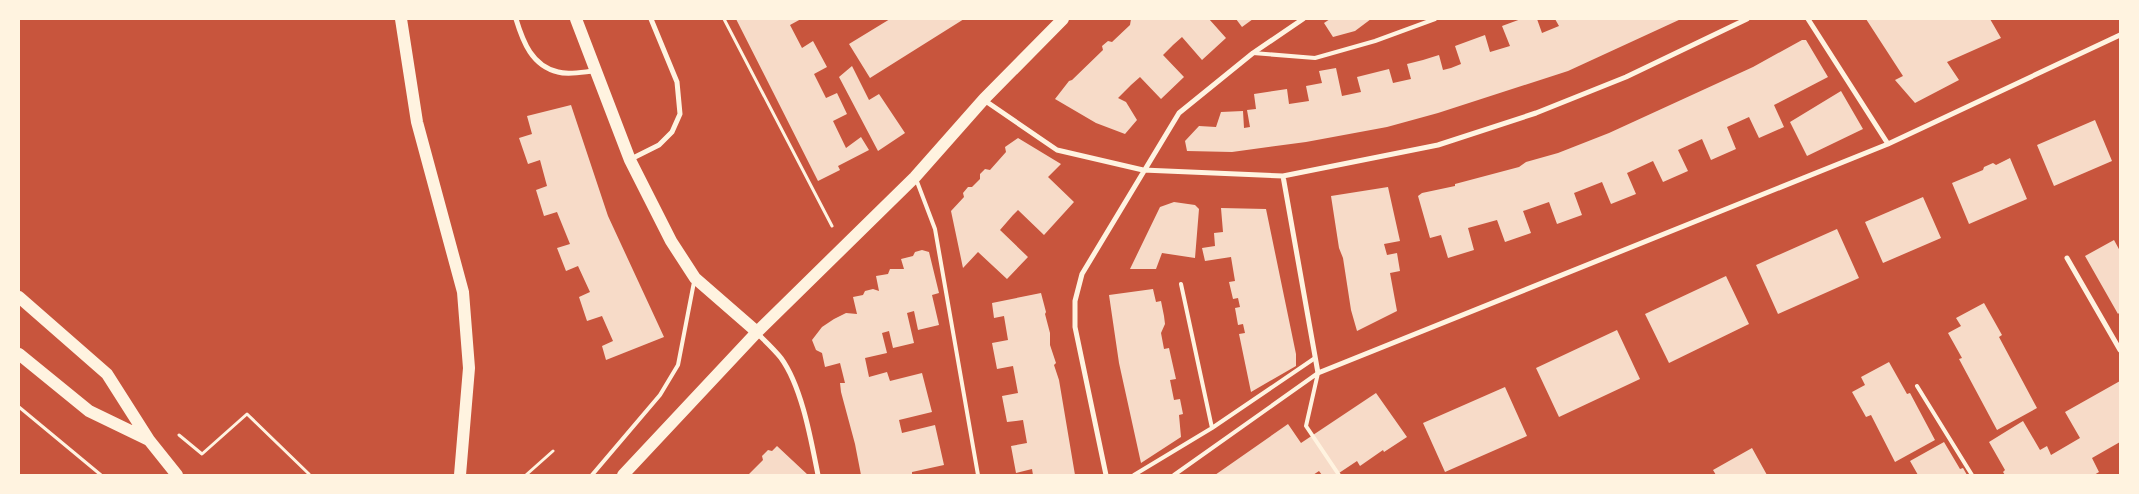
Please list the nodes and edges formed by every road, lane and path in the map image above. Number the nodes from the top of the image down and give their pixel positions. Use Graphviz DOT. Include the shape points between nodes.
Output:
graph roads {
  1 [pos="401,19"];
  2 [pos="516,19"];
  3 [pos="576,19"];
  4 [pos="652,19"];
  5 [pos="724,19"];
  6 [pos="1064,19"];
  7 [pos="1303,19"];
  8 [pos="1435,19"];
  9 [pos="1747,19"];
  10 [pos="1808,19"];
  11 [pos="2119,36"];
  12 [pos="1253,53"];
  13 [pos="595,72"];
  14 [pos="984,99"];
  15 [pos="1888,144"];
  16 [pos="630,160"];
  17 [pos="1143,170"];
  18 [pos="1283,176"];
  19 [pos="915,177"];
  20 [pos="844,249"];
  21 [pos="2067,258"];
  22 [pos="695,278"];
  23 [pos="1181,284"];
  24 [pos="19,297"];
  25 [pos="757,332"];
  26 [pos="2120,350"];
  27 [pos="19,354"];
  28 [pos="1316,358"];
  29 [pos="1318,373"];
  30 [pos="1916,386"];
  31 [pos="19,407"];
  32 [pos="1212,428"];
  33 [pos="176,432"];
  34 [pos="149,440"];
  35 [pos="552,451"];
  36 [pos="101,475"];
  37 [pos="177,475"];
  38 [pos="308,475"];
  39 [pos="460,475"];
  40 [pos="526,475"];
  41 [pos="592,475"];
  42 [pos="623,475"];
  43 [pos="818,475"];
  44 [pos="978,475"];
  45 [pos="1106,475"];
  46 [pos="1134,475"];
  47 [pos="1174,475"];
  48 [pos="1339,475"];
  49 [pos="1972,475"];
  1 -- 39 [label="main road" via="418,122 463,292 469,368"];
  2 -- 13 [label="street" via="523,41 537,62 559,73"];
  3 -- 13 [label="main road"];
  4 -- 16 [label="street" via="676,82 680,114 672,132 658,145"];
  5 -- 20 [label="path"];
  6 -- 14 [label="main road"];
  7 -- 12 [label="street"];
  8 -- 12 [label="lane" via="1316,58"];
  9 -- 18 [label="street" via="1626,77 1536,113 1438,145"];
  10 -- 15 [label="street"];
  11 -- 15 [label="street"];
  12 -- 17 [label="street" via="1179,113"];
  13 -- 16 [label="main road"];
  14 -- 17 [label="street" via="1057,150"];
  14 -- 19 [label="main road"];
  15 -- 29 [label="street"];
  16 -- 22 [label="main road" via="671,241"];
  17 -- 18 [label="street"];
  17 -- 45 [label="street" via="1082,274 1075,301 1075,327"];
  18 -- 28 [label="street"];
  19 -- 20 [label="main road"];
  19 -- 44 [label="lane" via="935,229"];
  20 -- 25 [label="main road"];
  21 -- 26 [label="street"];
  22 -- 25 [label="main road"];
  22 -- 41 [label="lane" via="678,365 660,395"];
  23 -- 32 [label="lane"];
  24 -- 34 [label="main road" via="107,374"];
  25 -- 42 [label="main road"];
  25 -- 43 [label="street" via="782,358 794,386 805,414"];
  27 -- 34 [label="main road" via="89,411"];
  28 -- 29 [label="street"];
  28 -- 32 [label="lane"];
  29 -- 47 [label="lane"];
  29 -- 48 [label="lane" via="1306,426"];
  30 -- 49 [label="lane"];
  31 -- 36 [label="path"];
  32 -- 46 [label="lane"];
  33 -- 38 [label="path" via="202,454 247,414"];
  34 -- 37 [label="main road"];
  35 -- 40 [label="path"];
}
